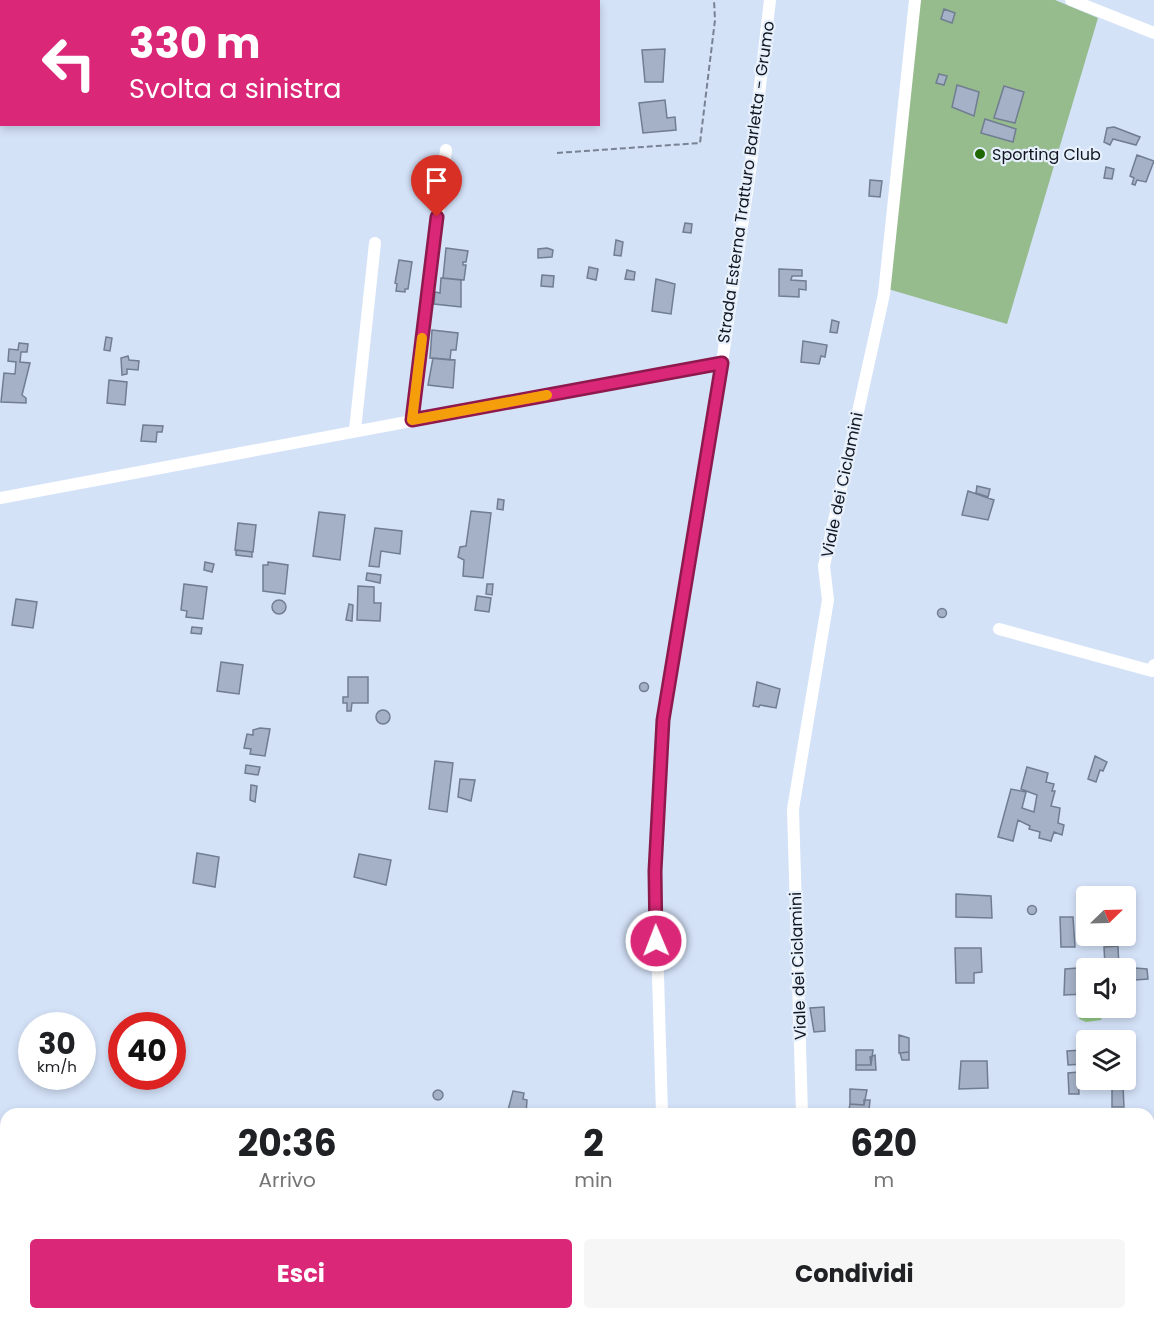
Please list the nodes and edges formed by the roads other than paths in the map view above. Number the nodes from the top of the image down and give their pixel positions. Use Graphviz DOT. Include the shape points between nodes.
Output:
graph roads {
  1 [pos="770,0"];
  2 [pos="915,0"];
  3 [pos="1071,0"];
  4 [pos="1154,33"];
  5 [pos="446,150"];
  6 [pos="375,243"];
  7 [pos="722,363"];
  8 [pos="412,420"];
  9 [pos="355,430"];
  10 [pos="0,498"];
  11 [pos="999,629"];
  12 [pos="1154,665"];
  13 [pos="662,1108"];
  14 [pos="802,1108"];
  1 -- 7 [label="street, Strada Esterna Tratturo Barletta - Grumo"];
  2 -- 14 [label="street, Viale dei Ciclamini" via="884,294 824,566 828,600 793,809"];
  3 -- 4 [label="street"];
  5 -- 8 [label="street"];
  6 -- 9 [label="street"];
  7 -- 8 [label="street"];
  7 -- 13 [label="street, Strada Esterna Tratturo Barletta - Grumo" via="663,720 655,871"];
  8 -- 9 [label="street"];
  9 -- 10 [label="street"];
  11 -- 12 [label="street" via="1152,671"];
}
